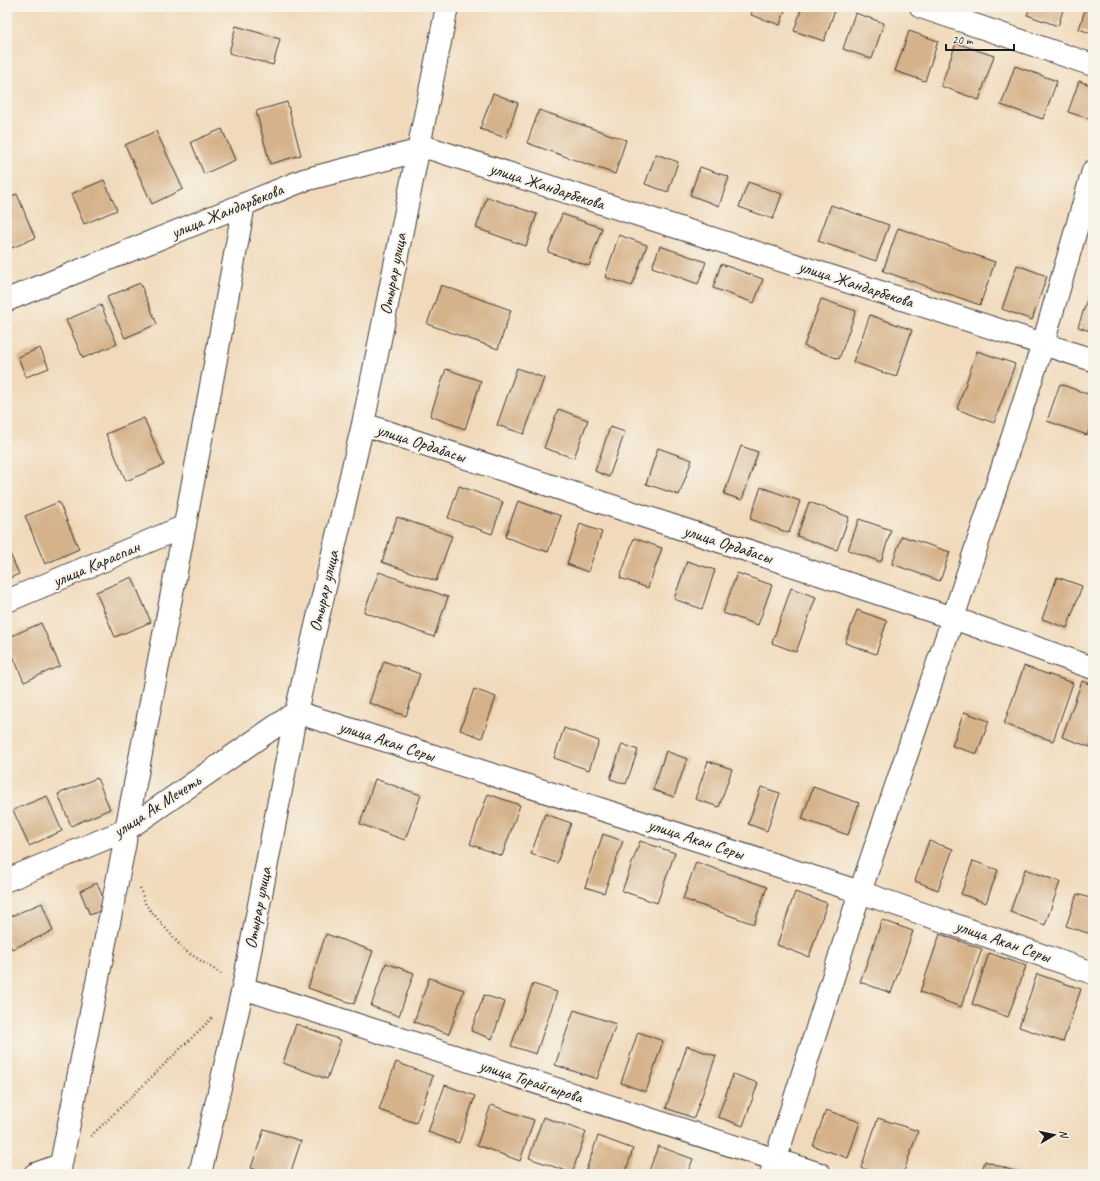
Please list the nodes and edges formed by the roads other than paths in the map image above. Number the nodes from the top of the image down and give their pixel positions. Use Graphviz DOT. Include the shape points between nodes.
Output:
graph roads {
  1 [pos="447,7"];
  2 [pos="921,7"];
  3 [pos="1093,65"];
  4 [pos="417,151"];
  5 [pos="1093,170"];
  6 [pos="244,204"];
  7 [pos="7,300"];
  8 [pos="1043,344"];
  9 [pos="1093,360"];
  10 [pos="363,424"];
  11 [pos="185,526"];
  12 [pos="7,601"];
  13 [pos="953,618"];
  14 [pos="1093,668"];
  15 [pos="296,712"];
  16 [pos="126,830"];
  17 [pos="7,880"];
  18 [pos="860,892"];
  19 [pos="1093,972"];
  20 [pos="243,988"];
  21 [pos="773,1167"];
  22 [pos="60,1170"];
  23 [pos="35,1174"];
  24 [pos="200,1174"];
  25 [pos="820,1174"];
  1 -- 4 [label="street, Отырар улица"];
  2 -- 3 [label="street"];
  4 -- 6 [label="street, улица Жандарбекова" via="304,180"];
  4 -- 8 [label="street, улица Жандарбекова" via="429,148"];
  4 -- 10 [label="street, Отырар улица"];
  5 -- 8 [label="street"];
  6 -- 7 [label="street, улица Жандарбекова"];
  6 -- 11 [label="street"];
  8 -- 9 [label="street, улица Жандарбекова"];
  8 -- 13 [label="street"];
  10 -- 13 [label="street, улица Ордабасы"];
  10 -- 15 [label="street, Отырар улица"];
  11 -- 12 [label="street, улица Караспан"];
  11 -- 16 [label="street"];
  13 -- 14 [label="street, улица Ордабасы"];
  13 -- 18 [label="street"];
  15 -- 16 [label="street, улица Ак Мечеть"];
  15 -- 18 [label="street, улица Акан Серы"];
  15 -- 20 [label="street, Отырар улица"];
  16 -- 17 [label="street, улица Ак Мечеть"];
  16 -- 22 [label="street"];
  18 -- 19 [label="street, улица Акан Серы"];
  18 -- 21 [label="street"];
  20 -- 21 [label="street, улица Торайгырова"];
  20 -- 24 [label="street, Отырар улица"];
  21 -- 25 [label="street, улица Торайгырова"];
  22 -- 23 [label="street"];
}
